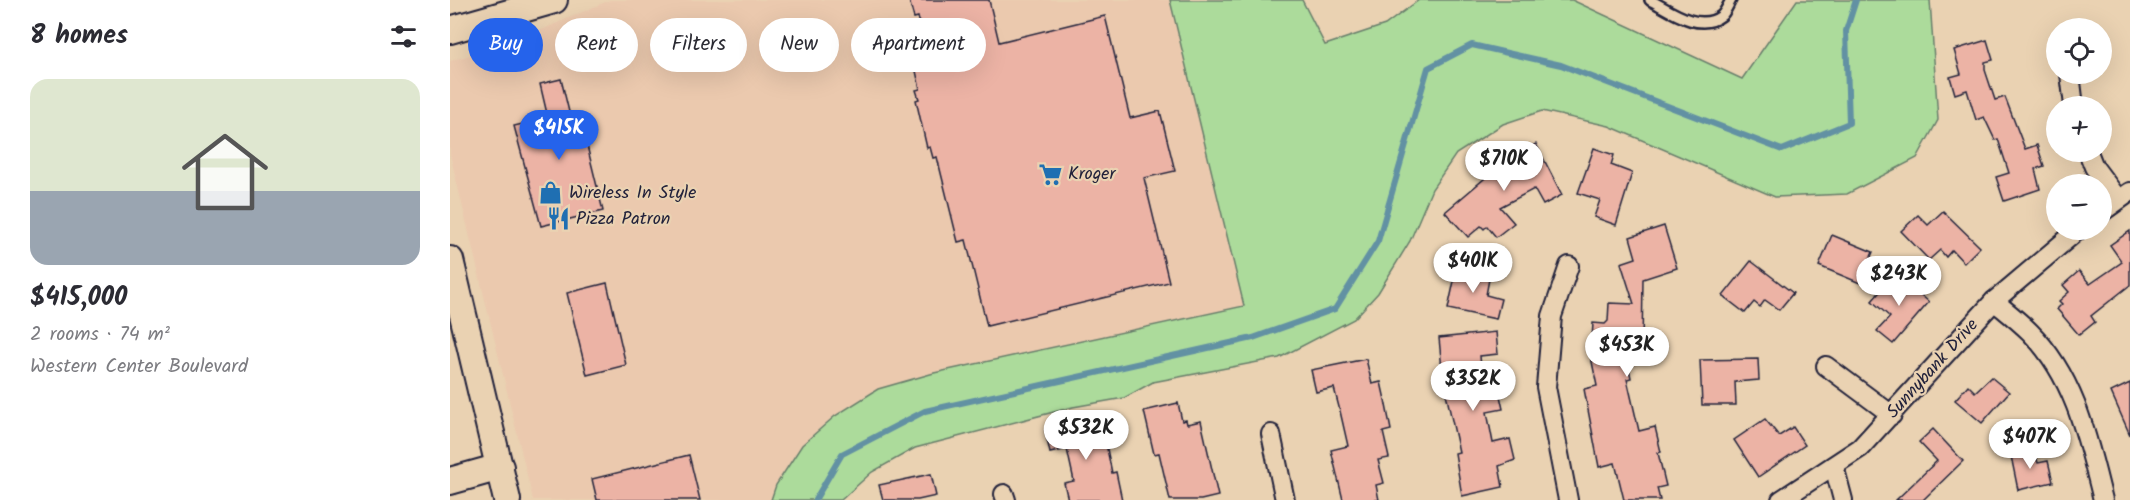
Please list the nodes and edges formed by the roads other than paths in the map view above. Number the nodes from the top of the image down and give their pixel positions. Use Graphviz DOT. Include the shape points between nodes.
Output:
graph roads {
  1 [pos="554,0"];
  2 [pos="1650,0"];
  3 [pos="1731,0"];
  4 [pos="450,30"];
  5 [pos="2092,162"];
  6 [pos="2124,196"];
  7 [pos="2066,240"];
  8 [pos="450,261"];
  9 [pos="1569,266"];
  10 [pos="1994,301"];
  11 [pos="1826,366"];
  12 [pos="1892,415"];
  13 [pos="1271,434"];
  14 [pos="1834,466"];
  15 [pos="500,467"];
  16 [pos="450,480"];
  17 [pos="507,500"];
  18 [pos="1285,500"];
  19 [pos="1568,500"];
  20 [pos="1781,500"];
  21 [pos="1843,500"];
  22 [pos="2103,500"];
  1 -- 4 [label="main road"];
  2 -- 3 [label="lane" via="1703,23 1721,16"];
  5 -- 6 [label="street"];
  7 -- 10 [label="street, Sunnybank Drive"];
  8 -- 15 [label="main road"];
  9 -- 19 [label="street" via="1551,316 1546,387"];
  10 -- 12 [label="street, Sunnybank Drive"];
  10 -- 22 [label="street" via="2031,333 2067,384 2084,424"];
  11 -- 12 [label="street"];
  12 -- 14 [label="street, Sunnybank Drive" via="1860,448"];
  13 -- 18 [label="street"];
  14 -- 20 [label="street, Sunnybank Drive"];
  14 -- 21 [label="street"];
  15 -- 16 [label="main road"];
  15 -- 17 [label="main road"];
}
